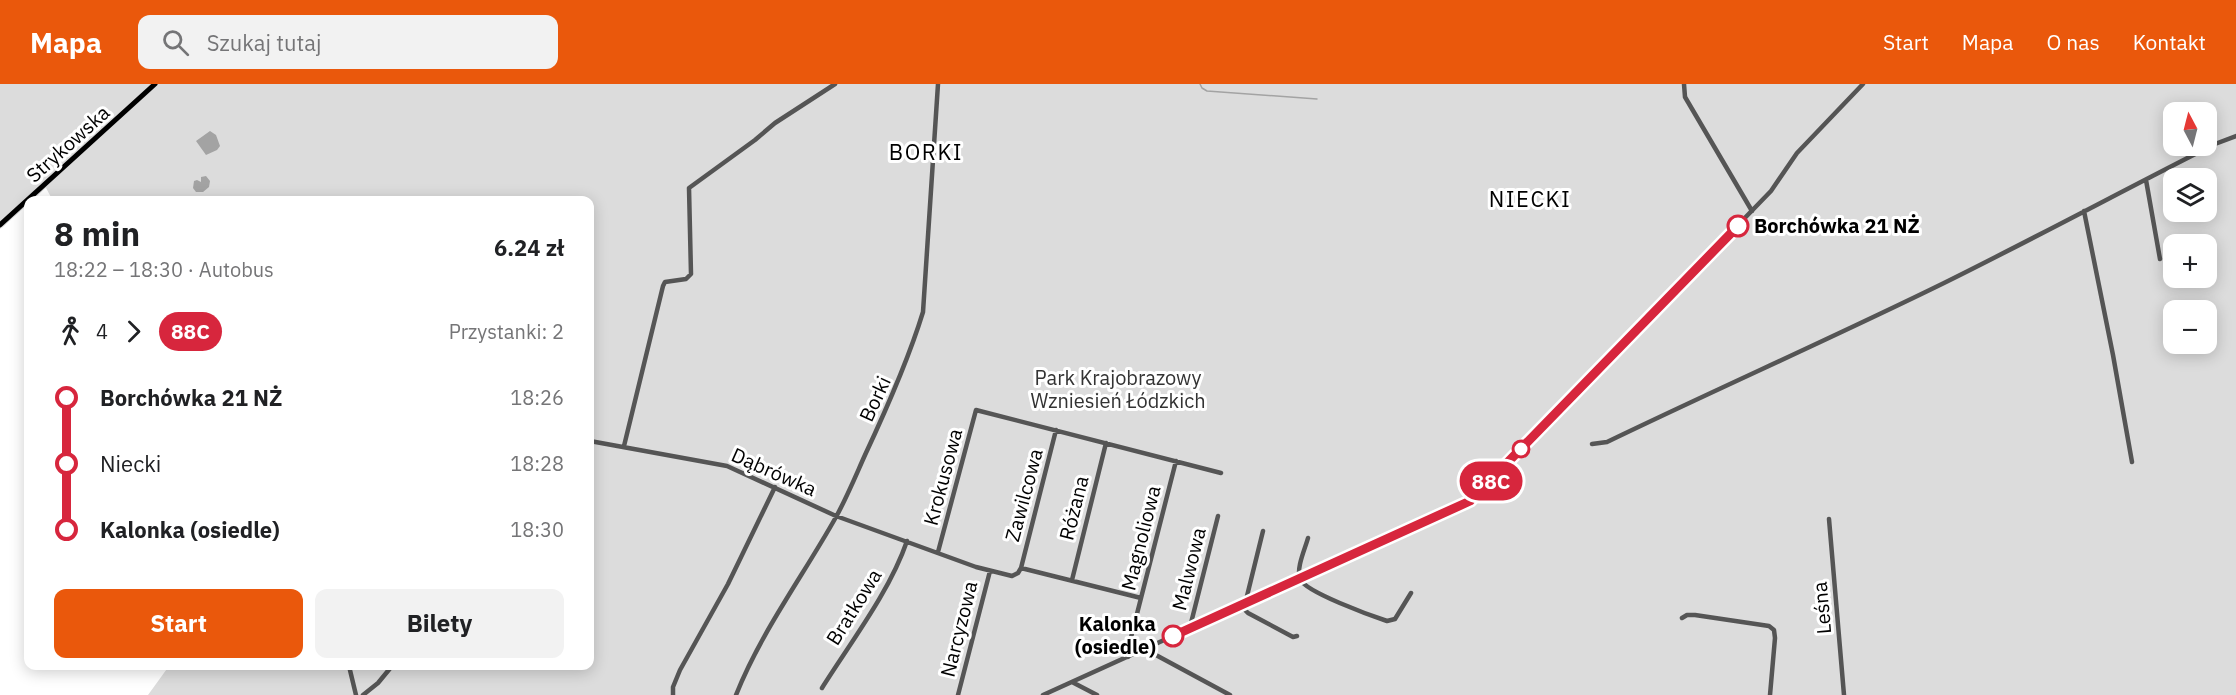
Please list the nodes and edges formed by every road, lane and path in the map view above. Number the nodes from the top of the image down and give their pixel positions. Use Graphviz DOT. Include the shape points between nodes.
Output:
graph roads {
  1 [pos="155,84"];
  2 [pos="835,84"];
  3 [pos="938,84"];
  4 [pos="1684,84"];
  5 [pos="1863,84"];
  6 [pos="2236,136"];
  7 [pos="2146,180"];
  8 [pos="32,196"];
  9 [pos="24,203"];
  10 [pos="1752,211"];
  11 [pos="2084,211"];
  12 [pos="0,225"];
  13 [pos="2160,259"];
  14 [pos="1056,430"];
  15 [pos="594,442"];
  16 [pos="1106,443"];
  17 [pos="1592,444"];
  18 [pos="624,446"];
  19 [pos="1176,461"];
  20 [pos="2132,462"];
  21 [pos="1221,472"];
  22 [pos="776,487"];
  23 [pos="836,516"];
  24 [pos="1218,516"];
  25 [pos="1829,519"];
  26 [pos="1263,531"];
  27 [pos="1308,538"];
  28 [pos="907,541"];
  29 [pos="938,552"];
  30 [pos="1021,568"];
  31 [pos="990,571"];
  32 [pos="1300,579"];
  33 [pos="1072,580"];
  34 [pos="1411,593"];
  35 [pos="1141,598"];
  36 [pos="1247,603"];
  37 [pos="1241,606"];
  38 [pos="1682,618"];
  39 [pos="1191,628"];
  40 [pos="1297,636"];
  41 [pos="1149,647"];
  42 [pos="1128,657"];
  43 [pos="350,670"];
  44 [pos="389,670"];
  45 [pos="1072,682"];
  46 [pos="822,688"];
  47 [pos="356,695"];
  48 [pos="363,695"];
  49 [pos="673,695"];
  50 [pos="736,695"];
  51 [pos="958,695"];
  52 [pos="1043,695"];
  53 [pos="1097,695"];
  54 [pos="1230,695"];
  55 [pos="1770,695"];
  56 [pos="1844,695"];
  1 -- 8 [label="main road, Strykowska"];
  2 -- 18 [label="street" via="775,123 689,188 691,274 663,286"];
  3 -- 23 [label="street, Borki" via="923,312 902,375"];
  4 -- 10 [label="street" via="1685,97"];
  5 -- 10 [label="street" via="1797,153"];
  6 -- 7 [label="street"];
  7 -- 11 [label="street"];
  7 -- 13 [label="street"];
  9 -- 12 [label="main road, Strykowska"];
  10 -- 32 [label="street" via="1473,498"];
  11 -- 17 [label="street" via="1804,351 1607,442"];
  11 -- 20 [label="street"];
  14 -- 16 [label="street"];
  14 -- 29 [label="street, Krokusowa" via="976,410"];
  14 -- 30 [label="street, Zawilcowa"];
  15 -- 18 [label="street, Dąbrówka"];
  16 -- 19 [label="street"];
  16 -- 33 [label="street, Różana"];
  18 -- 22 [label="street, Dąbrówka" via="727,466"];
  19 -- 21 [label="street"];
  19 -- 35 [label="street, Magnoliowa"];
  22 -- 23 [label="street, Dąbrówka"];
  22 -- 49 [label="street" via="680,670"];
  23 -- 28 [label="street, Dąbrówka"];
  23 -- 50 [label="street, Borki"];
  24 -- 39 [label="street, Malwowa"];
  25 -- 56 [label="street, Leśna"];
  26 -- 36 [label="street"];
  27 -- 32 [label="street"];
  28 -- 29 [label="street, Dąbrówka"];
  28 -- 46 [label="street, Bratkowa" via="886,588"];
  29 -- 31 [label="street, Dąbrówka"];
  30 -- 31 [label="street, Dąbrówka" via="1012,576"];
  30 -- 33 [label="street"];
  31 -- 51 [label="street, Narcyzowa"];
  32 -- 34 [label="street" via="1305,586 1335,601 1388,621 1395,619"];
  32 -- 36 [label="street"];
  33 -- 35 [label="street"];
  35 -- 42 [label="street, Magnoliowa"];
  36 -- 37 [label="street"];
  37 -- 39 [label="street"];
  37 -- 40 [label="street"];
  38 -- 55 [label="street" via="1695,615 1774,630"];
  39 -- 41 [label="street"];
  41 -- 42 [label="street"];
  41 -- 54 [label="street" via="1154,654"];
  42 -- 45 [label="street"];
  43 -- 47 [label="street"];
  44 -- 48 [label="street"];
  45 -- 52 [label="street"];
  45 -- 53 [label="street"];
}
